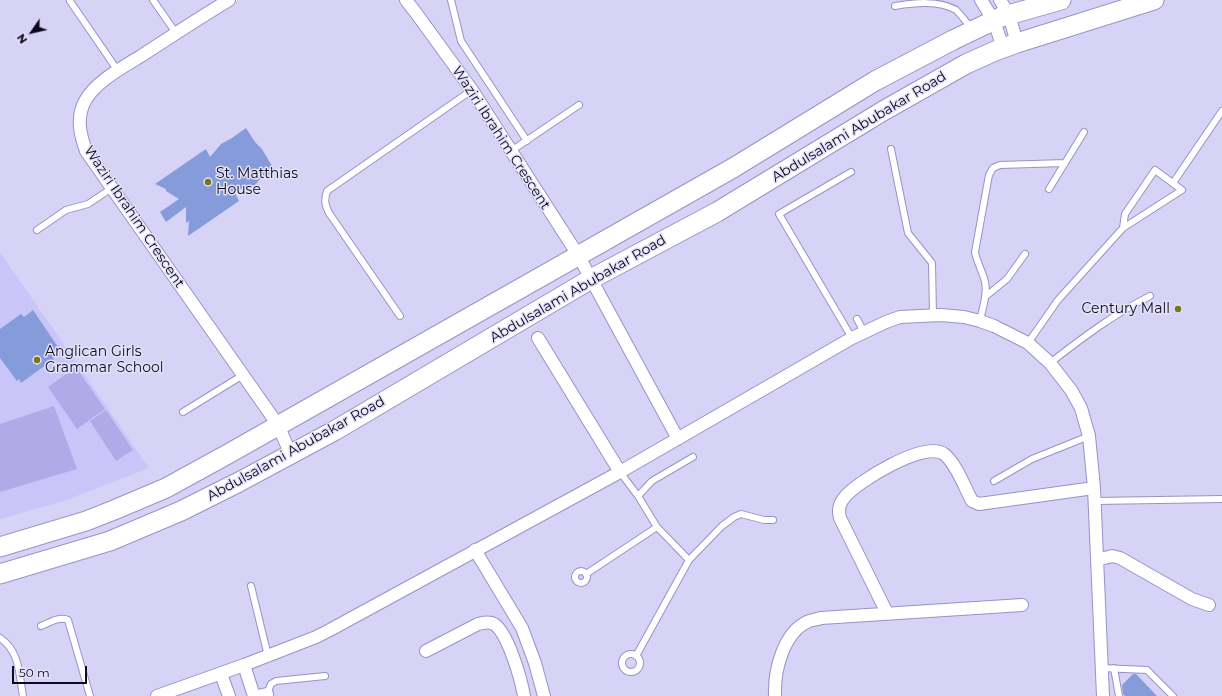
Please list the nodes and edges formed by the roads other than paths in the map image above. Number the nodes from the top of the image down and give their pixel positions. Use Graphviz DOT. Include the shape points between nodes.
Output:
graph roads {
  1 [pos="153,0"];
  2 [pos="229,0"];
  3 [pos="406,0"];
  4 [pos="451,0"];
  5 [pos="981,0"];
  6 [pos="1061,0"];
  7 [pos="1154,0"];
  8 [pos="70,1"];
  9 [pos="895,6"];
  10 [pos="1001,12"];
  11 [pos="973,30"];
  12 [pos="176,33"];
  13 [pos="1010,46"];
  14 [pos="118,71"];
  15 [pos="472,90"];
  16 [pos="579,105"];
  17 [pos="1222,111"];
  18 [pos="1084,132"];
  19 [pos="527,141"];
  20 [pos="891,149"];
  21 [pos="511,151"];
  22 [pos="1065,163"];
  23 [pos="851,172"];
  24 [pos="1173,183"];
  25 [pos="112,188"];
  26 [pos="1049,189"];
  27 [pos="1123,228"];
  28 [pos="37,230"];
  29 [pos="1025,254"];
  30 [pos="578,255"];
  31 [pos="591,279"];
  32 [pos="1150,296"];
  33 [pos="985,297"];
  34 [pos="934,315"];
  35 [pos="400,316"];
  36 [pos="857,319"];
  37 [pos="980,321"];
  38 [pos="864,332"];
  39 [pos="538,338"];
  40 [pos="852,338"];
  41 [pos="1028,343"];
  42 [pos="1050,363"];
  43 [pos="243,375"];
  44 [pos="183,412"];
  45 [pos="278,425"];
  46 [pos="1089,436"];
  47 [pos="678,439"];
  48 [pos="291,455"];
  49 [pos="693,457"];
  50 [pos="620,472"];
  51 [pos="994,481"];
  52 [pos="1094,488"];
  53 [pos="638,496"];
  54 [pos="1222,499"];
  55 [pos="1095,501"];
  56 [pos="773,520"];
  57 [pos="658,527"];
  58 [pos="0,547"];
  59 [pos="475,550"];
  60 [pos="689,560"];
  61 [pos="1097,560"];
  62 [pos="0,574"];
  63 [pos="586,574"];
  64 [pos="251,586"];
  65 [pos="1022,605"];
  66 [pos="1209,605"];
  67 [pos="887,613"];
  68 [pos="41,626"];
  69 [pos="0,638"];
  70 [pos="426,651"];
  71 [pos="268,656"];
  72 [pos="636,656"];
  73 [pos="244,666"];
  74 [pos="1108,668"];
  75 [pos="221,674"];
  76 [pos="325,676"];
  77 [pos="264,695"];
  78 [pos="23,696"];
  79 [pos="90,696"];
  80 [pos="157,696"];
  81 [pos="229,696"];
  82 [pos="254,696"];
  83 [pos="524,696"];
  84 [pos="544,696"];
  85 [pos="775,696"];
  86 [pos="1103,696"];
  87 [pos="1119,696"];
  88 [pos="1172,696"];
  1 -- 12 [label="lane"];
  2 -- 12 [label="street, Waziri Ibrahim Crescent"];
  3 -- 15 [label="street, Waziri Ibrahim Crescent"];
  4 -- 19 [label="lane" via="461,41"];
  5 -- 10 [label="street"];
  6 -- 10 [label="main road, Abdulsalami Abubakar Road"];
  7 -- 13 [label="main road, Abdulsalami Abubakar Road"];
  8 -- 14 [label="lane"];
  9 -- 11 [label="lane" via="936,1 946,4"];
  10 -- 11 [label="main road, Abdulsalami Abubakar Road"];
  10 -- 13 [label="street"];
  11 -- 30 [label="main road, Abdulsalami Abubakar Road" via="874,81 733,168"];
  12 -- 14 [label="street, Waziri Ibrahim Crescent"];
  13 -- 31 [label="main road, Abdulsalami Abubakar Road" via="966,64 883,111 717,212"];
  14 -- 25 [label="street, Waziri Ibrahim Crescent" via="96,86 85,101 79,120 80,135 86,151"];
  15 -- 21 [label="street, Waziri Ibrahim Crescent"];
  15 -- 35 [label="lane" via="326,191 325,205 329,213"];
  16 -- 19 [label="lane"];
  17 -- 24 [label="lane"];
  18 -- 22 [label="lane"];
  19 -- 21 [label="lane"];
  20 -- 34 [label="lane" via="908,233 932,263"];
  21 -- 30 [label="street, Waziri Ibrahim Crescent"];
  22 -- 26 [label="lane"];
  22 -- 33 [label="lane" via="1000,165 993,168 989,175 975,252 985,282"];
  23 -- 40 [label="lane" via="779,214"];
  24 -- 27 [label="lane" via="1182,190"];
  24 -- 27 [label="lane" via="1154,170 1125,214"];
  25 -- 28 [label="lane" via="88,204 66,210"];
  25 -- 43 [label="street, Waziri Ibrahim Crescent"];
  27 -- 41 [label="lane" via="1058,300"];
  29 -- 33 [label="lane" via="1007,279"];
  30 -- 31 [label="street, Waziri Ibrahim Crescent"];
  30 -- 45 [label="main road, Abdulsalami Abubakar Road"];
  31 -- 47 [label="street, Waziri Ibrahim Crescent"];
  31 -- 48 [label="main road, Abdulsalami Abubakar Road"];
  32 -- 42 [label="lane" via="1093,330"];
  33 -- 37 [label="lane"];
  34 -- 37 [label="street"];
  34 -- 38 [label="street" via="900,317"];
  36 -- 38 [label="lane"];
  37 -- 41 [label="street"];
  38 -- 40 [label="street"];
  39 -- 50 [label="street"];
  40 -- 47 [label="street"];
  41 -- 42 [label="street"];
  42 -- 46 [label="street" via="1081,408"];
  43 -- 44 [label="lane"];
  43 -- 45 [label="street, Waziri Ibrahim Crescent"];
  45 -- 48 [label="street, Waziri Ibrahim Crescent"];
  45 -- 58 [label="main road, Abdulsalami Abubakar Road" via="166,488 86,521"];
  46 -- 51 [label="lane" via="1032,459"];
  46 -- 52 [label="street"];
  47 -- 50 [label="street"];
  48 -- 62 [label="main road, Abdulsalami Abubakar Road" via="180,511 110,540"];
  49 -- 53 [label="lane" via="652,481"];
  50 -- 53 [label="lane"];
  50 -- 59 [label="street"];
  52 -- 55 [label="street"];
  52 -- 67 [label="street" via="978,504 972,501 952,463 943,453 922,453 884,468 848,493 839,512"];
  53 -- 57 [label="lane"];
  54 -- 55 [label="lane"];
  55 -- 61 [label="street"];
  56 -- 60 [label="lane" via="741,514 734,517"];
  57 -- 60 [label="lane"];
  57 -- 63 [label="lane"];
  59 -- 71 [label="street" via="328,631"];
  59 -- 84 [label="street" via="522,628"];
  60 -- 72 [label="lane"];
  61 -- 66 [label="street" via="1112,556 1120,558 1185,595"];
  61 -- 74 [label="street"];
  64 -- 71 [label="lane"];
  65 -- 67 [label="street"];
  67 -- 85 [label="street" via="821,618 801,626 793,633 778,662"];
  68 -- 79 [label="lane" via="59,618 68,620"];
  69 -- 78 [label="lane" via="11,648 17,659"];
  70 -- 83 [label="street" via="478,624 494,624 514,658"];
  71 -- 73 [label="street"];
  73 -- 75 [label="street"];
  73 -- 82 [label="street"];
  74 -- 86 [label="street"];
  74 -- 87 [label="lane"];
  74 -- 88 [label="lane" via="1147,670"];
  75 -- 80 [label="street"];
  75 -- 81 [label="street"];
  76 -- 77 [label="lane" via="276,681"];
}
